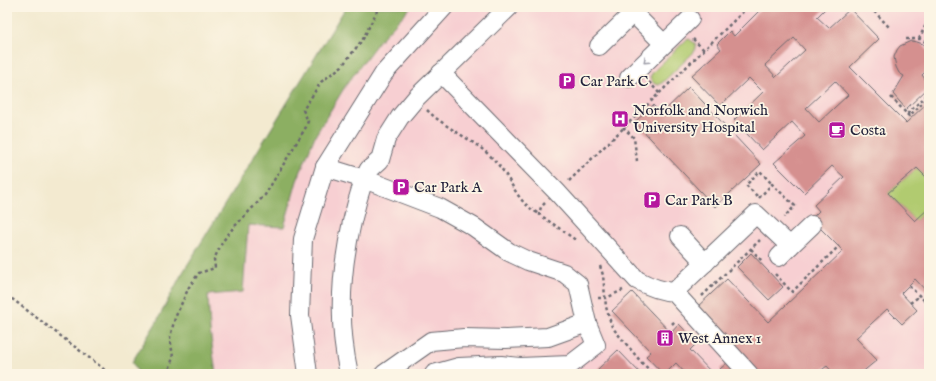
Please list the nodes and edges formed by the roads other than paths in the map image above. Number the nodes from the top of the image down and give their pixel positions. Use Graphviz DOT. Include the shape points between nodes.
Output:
graph roads {
  1 [pos="444,7"];
  2 [pos="509,7"];
  3 [pos="628,9"];
  4 [pos="690,19"];
  5 [pos="664,44"];
  6 [pos="598,46"];
  7 [pos="441,73"];
  8 [pos="629,78"];
  9 [pos="326,167"];
  10 [pos="367,174"];
  11 [pos="812,225"];
  12 [pos="680,236"];
  13 [pos="705,263"];
  14 [pos="674,292"];
  15 [pos="587,323"];
  16 [pos="308,374"];
  17 [pos="349,374"];
  18 [pos="384,374"];
  19 [pos="434,374"];
  20 [pos="749,374"];
  1 -- 9 [label="lane" via="384,73"];
  2 -- 7 [label="lane"];
  3 -- 5 [label="lane"];
  3 -- 6 [label="lane"];
  4 -- 5 [label="lane"];
  5 -- 8 [label="lane, one-way"];
  7 -- 10 [label="lane" via="416,98 386,139 375,149"];
  7 -- 14 [label="lane" via="557,192 637,280 663,291"];
  9 -- 10 [label="lane"];
  9 -- 16 [label="lane" via="303,240 300,315"];
  10 -- 15 [label="lane" via="440,208 474,227 509,252 564,273 578,284"];
  10 -- 17 [label="lane" via="347,242 342,281 341,314"];
  11 -- 13 [label="lane" via="776,260 772,230 756,214"];
  12 -- 13 [label="lane"];
  13 -- 14 [label="lane"];
  14 -- 20 [label="lane"];
  15 -- 18 [label="lane" via="548,337 431,341"];
  15 -- 19 [label="lane" via="596,345 570,365 459,367"];
}
